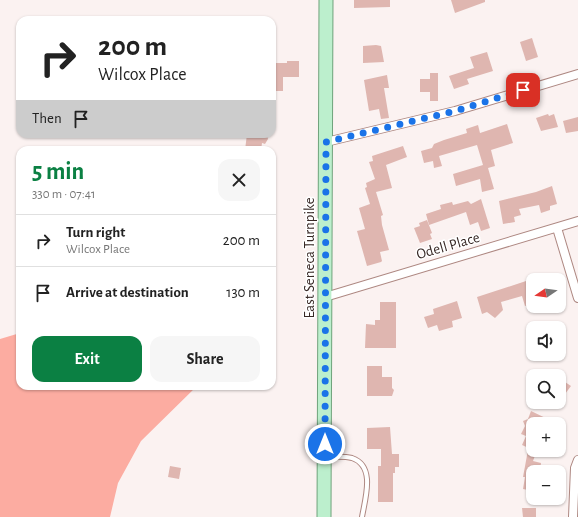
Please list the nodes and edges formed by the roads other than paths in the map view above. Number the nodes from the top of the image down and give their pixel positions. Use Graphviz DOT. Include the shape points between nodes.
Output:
graph roads {
  1 [pos="326,0"];
  2 [pos="578,74"];
  3 [pos="326,142"];
  4 [pos="578,221"];
  5 [pos="557,228"];
  6 [pos="325,297"];
  7 [pos="578,298"];
  8 [pos="325,457"];
  9 [pos="578,460"];
  10 [pos="324,517"];
  11 [pos="362,517"];
  12 [pos="573,517"];
  1 -- 3 [label="main road, East Seneca Turnpike"];
  2 -- 3 [label="street" via="455,111"];
  3 -- 6 [label="main road, East Seneca Turnpike"];
  4 -- 5 [label="street, Odell Place"];
  5 -- 6 [label="street, Odell Place"];
  5 -- 7 [label="street"];
  6 -- 8 [label="main road, East Seneca Turnpike"];
  8 -- 10 [label="main road, East Seneca Turnpike"];
  8 -- 11 [label="lane" via="350,458 362,465 368,480"];
  9 -- 12 [label="street" via="575,468"];
}
